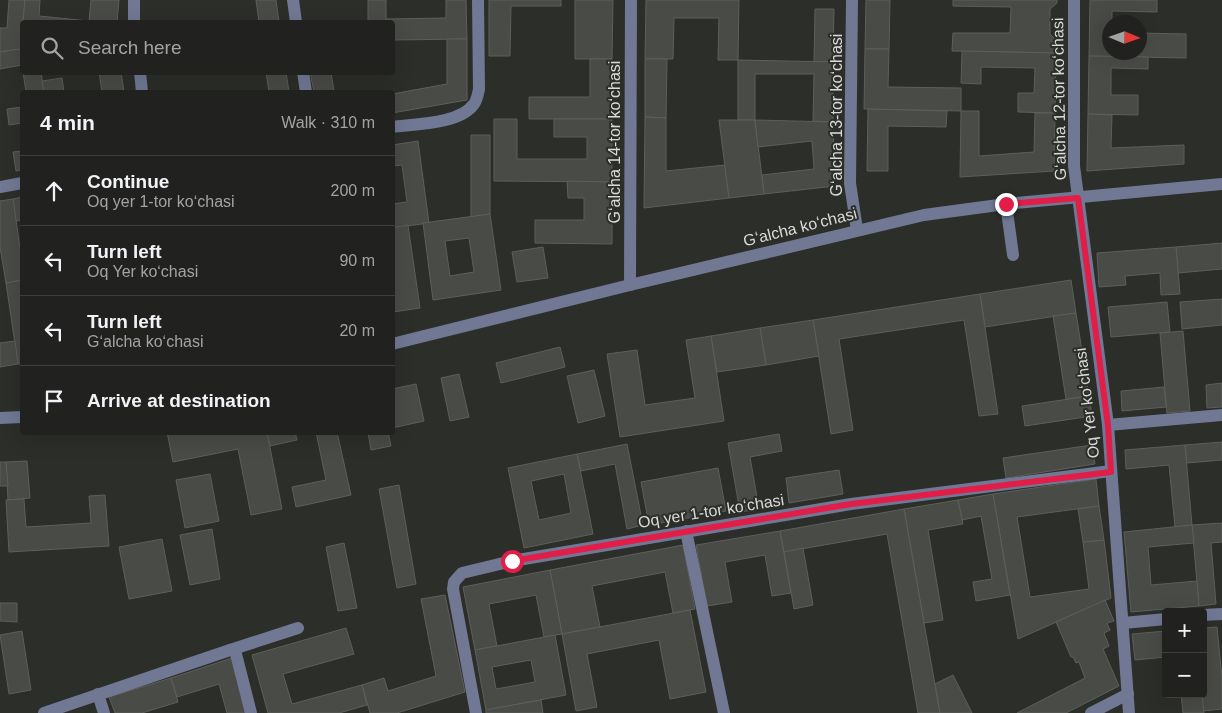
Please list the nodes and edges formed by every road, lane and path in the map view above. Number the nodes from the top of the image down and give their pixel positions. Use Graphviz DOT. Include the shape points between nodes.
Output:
graph roads {
  1 [pos="134,0"];
  2 [pos="293,0"];
  3 [pos="478,0"];
  4 [pos="631,0"];
  5 [pos="852,0"];
  6 [pos="1074,0"];
  7 [pos="134,20"];
  8 [pos="296,20"];
  9 [pos="140,75"];
  10 [pos="303,75"];
  11 [pos="142,90"];
  12 [pos="306,90"];
  13 [pos="395,127"];
  14 [pos="20,183"];
  15 [pos="1222,184"];
  16 [pos="0,187"];
  17 [pos="1078,198"];
  18 [pos="1006,204"];
  19 [pos="857,230"];
  20 [pos="1013,255"];
  21 [pos="630,285"];
  22 [pos="395,343"];
  23 [pos="1222,415"];
  24 [pos="20,417"];
  25 [pos="0,418"];
  26 [pos="1108,425"];
  27 [pos="1111,472"];
  28 [pos="686,531"];
  29 [pos="1222,614"];
  30 [pos="1207,615"];
  31 [pos="1162,619"];
  32 [pos="1123,623"];
  33 [pos="298,628"];
  34 [pos="230,650"];
  35 [pos="98,694"];
  36 [pos="1128,694"];
  37 [pos="44,713"];
  38 [pos="104,713"];
  39 [pos="251,713"];
  40 [pos="476,713"];
  41 [pos="724,713"];
  42 [pos="1091,713"];
  43 [pos="1129,713"];
  1 -- 7 [label="street"];
  2 -- 8 [label="street"];
  3 -- 13 [label="street" via="479,89 476,103 454,118"];
  4 -- 21 [label="street, Gʻalcha 14-tor koʻchasi"];
  5 -- 19 [label="street, Gʻalcha 13-tor koʻchasi" via="850,183"];
  6 -- 17 [label="street, Gʻalcha 12-tor koʻchasi" via="1074,166"];
  9 -- 11 [label="street"];
  10 -- 12 [label="street"];
  14 -- 16 [label="street"];
  15 -- 17 [label="street, Gʻalcha koʻchasi"];
  17 -- 18 [label="street, Gʻalcha koʻchasi"];
  17 -- 26 [label="street, Oq Yer koʻchasi"];
  18 -- 19 [label="street, Gʻalcha koʻchasi" via="924,215"];
  18 -- 20 [label="street"];
  19 -- 21 [label="street, Gʻalcha koʻchasi"];
  21 -- 22 [label="street, Gʻalcha koʻchasi"];
  23 -- 26 [label="street"];
  24 -- 25 [label="street"];
  26 -- 27 [label="street, Oq Yer koʻchasi"];
  27 -- 28 [label="street, Oq yer 1-tor koʻchasi" via="851,504"];
  27 -- 32 [label="street, Oq Yer koʻchasi"];
  28 -- 40 [label="street, Oq yer 1-tor koʻchasi" via="512,561 457,577 453,589"];
  28 -- 41 [label="street"];
  29 -- 30 [label="street"];
  31 -- 32 [label="street"];
  32 -- 36 [label="street, Oq Yer koʻchasi"];
  33 -- 34 [label="street"];
  34 -- 35 [label="street"];
  34 -- 39 [label="street" via="236,654"];
  35 -- 37 [label="street"];
  35 -- 38 [label="street"];
  36 -- 42 [label="street"];
  36 -- 43 [label="street, Oq Yer koʻchasi"];
}
